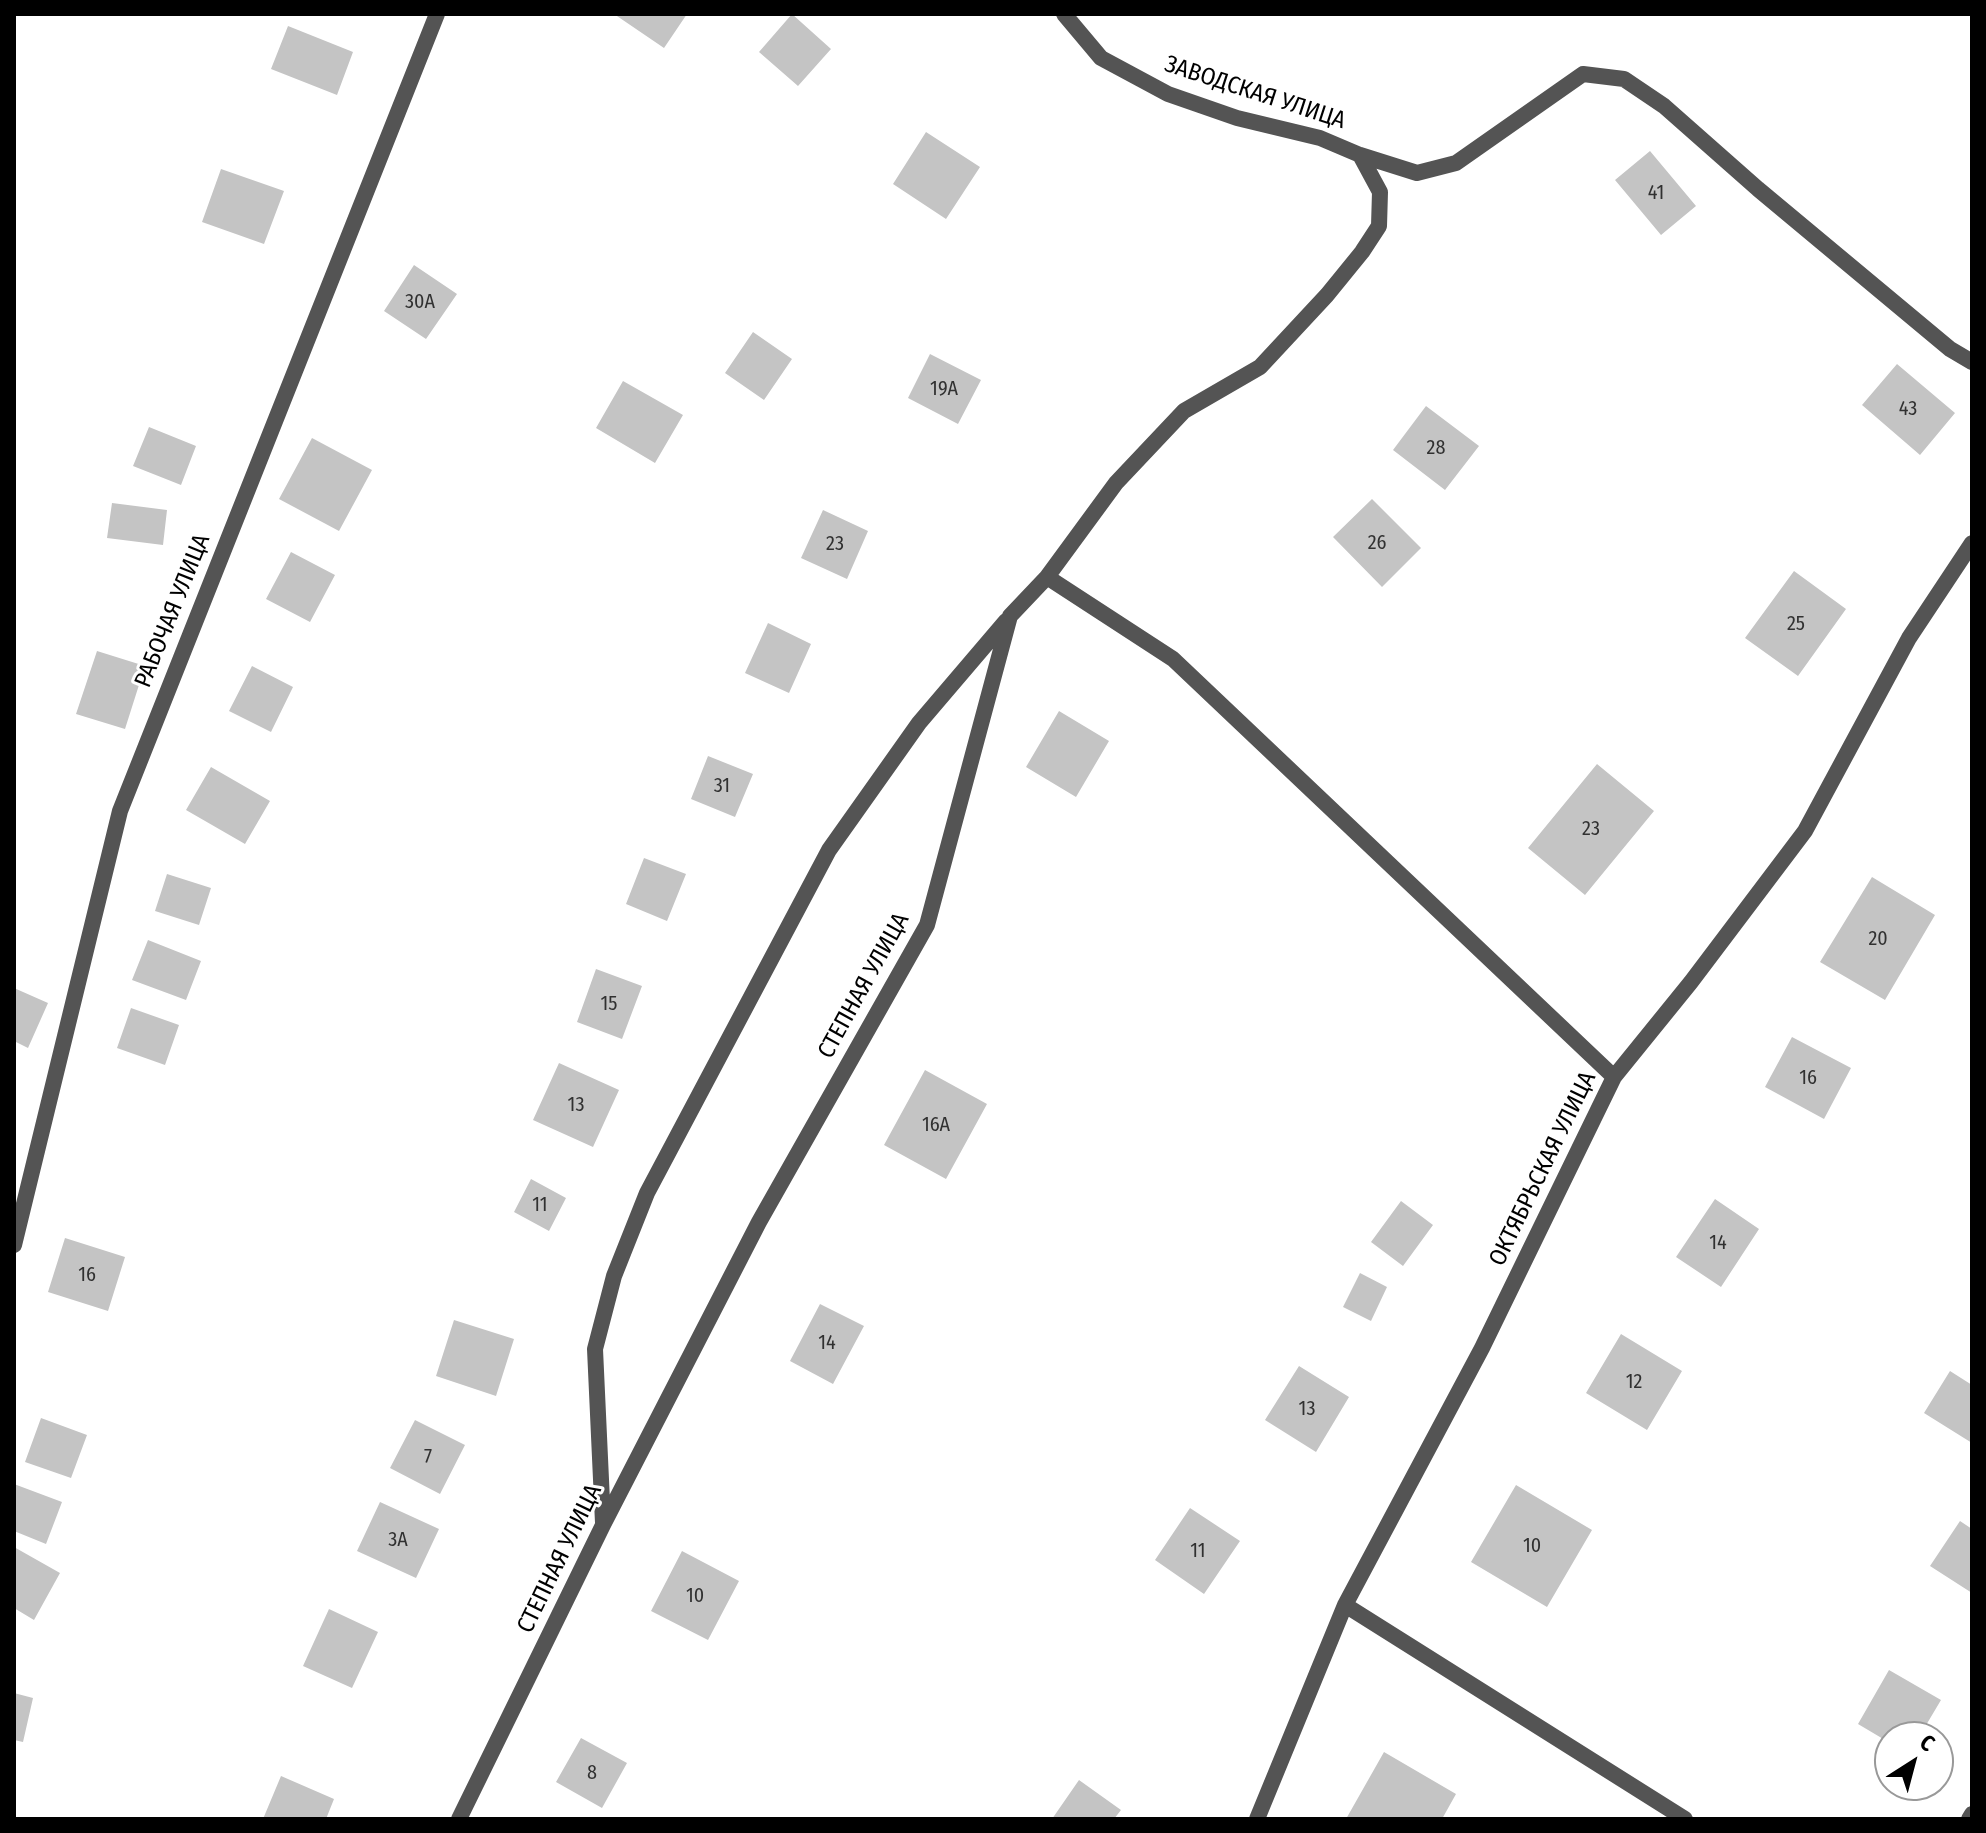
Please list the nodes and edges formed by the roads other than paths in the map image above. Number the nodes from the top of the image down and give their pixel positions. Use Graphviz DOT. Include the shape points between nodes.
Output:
graph roads {
  1 [pos="437,14"];
  2 [pos="1064,14"];
  3 [pos="1360,155"];
  4 [pos="1972,362"];
  5 [pos="1972,543"];
  6 [pos="1047,577"];
  7 [pos="1010,616"];
  8 [pos="1614,1077"];
  9 [pos="14,1245"];
  10 [pos="603,1525"];
  11 [pos="1345,1605"];
  12 [pos="1972,1814"];
  13 [pos="459,1819"];
  14 [pos="1257,1819"];
  15 [pos="1685,1819"];
  16 [pos="1969,1819"];
  1 -- 9 [label="street, РАБОЧАЯ УЛИЦА" via="120,811"];
  2 -- 3 [label="street, ЗАВОДСКАЯ УЛИЦА" via="1101,58 1168,94 1320,138"];
  3 -- 4 [label="street, ЗАВОДСКАЯ УЛИЦА" via="1417,173 1456,163 1583,74 1624,79 1664,106 1950,349"];
  3 -- 6 [label="street, СТЕПНАЯ УЛИЦА" via="1380,192 1379,226 1362,252 1260,367 1184,411 1116,483"];
  5 -- 8 [label="street, ОКТЯБРЬСКАЯ УЛИЦА" via="1909,638 1805,831"];
  6 -- 7 [label="street, СТЕПНАЯ УЛИЦА"];
  6 -- 8 [label="street" via="1173,659"];
  7 -- 10 [label="street, СТЕПНАЯ УЛИЦА" via="927,925 759,1222"];
  7 -- 10 [label="street" via="919,723 829,850 647,1193 614,1276 595,1349"];
  8 -- 11 [label="street, ОКТЯБРЬСКАЯ УЛИЦА" via="1482,1348"];
  10 -- 13 [label="street, СТЕПНАЯ УЛИЦА"];
  11 -- 14 [label="street, ОКТЯБРЬСКАЯ УЛИЦА"];
  11 -- 15 [label="street"];
  12 -- 16 [label="street"];
}
